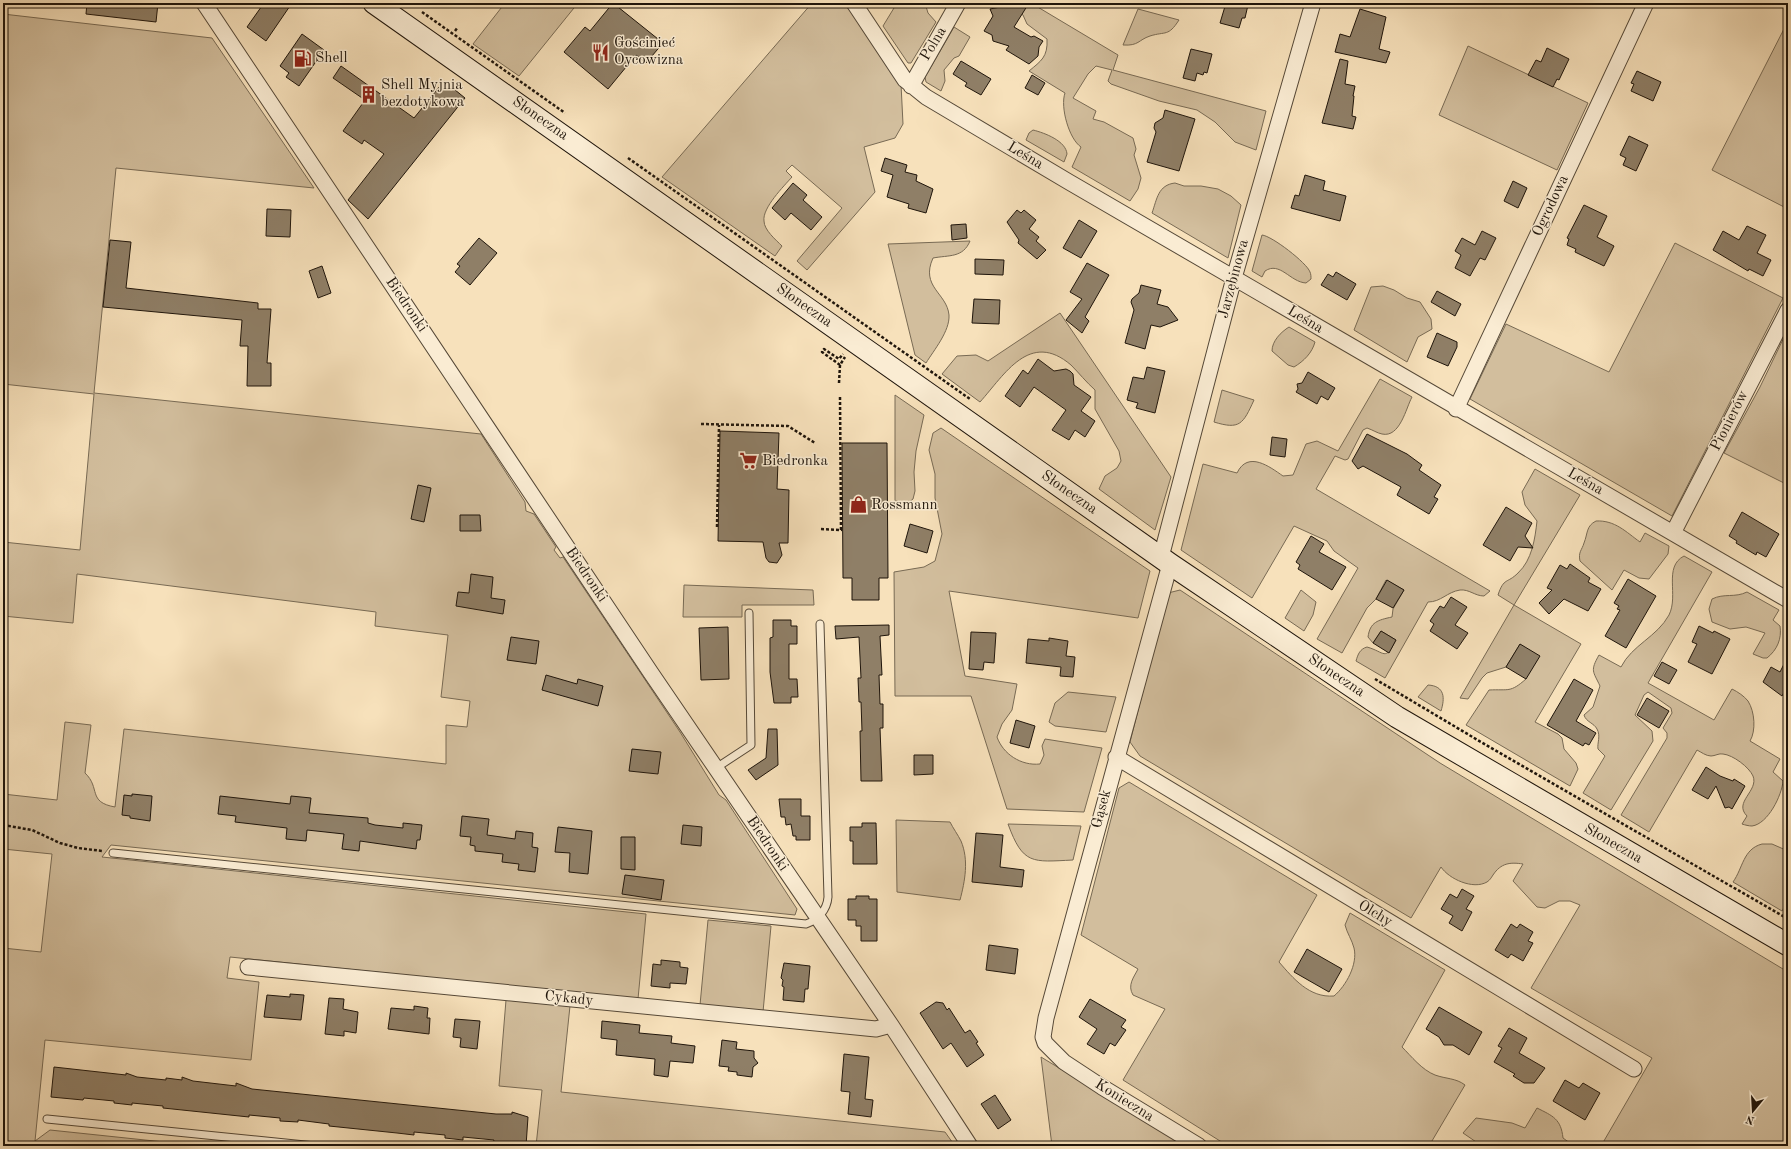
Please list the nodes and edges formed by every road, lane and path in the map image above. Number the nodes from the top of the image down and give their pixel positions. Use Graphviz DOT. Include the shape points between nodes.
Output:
graph roads {
  1 [pos="204,3"];
  2 [pos="374,3"];
  3 [pos="854,3"];
  4 [pos="958,3"];
  5 [pos="1313,3"];
  6 [pos="1646,3"];
  7 [pos="421,12"];
  8 [pos="458,27"];
  9 [pos="455,31"];
  10 [pos="911,86"];
  11 [pos="571,118"];
  12 [pos="622,154"];
  13 [pos="1234,278"];
  14 [pos="1788,310"];
  15 [pos="850,314"];
  16 [pos="843,354"];
  17 [pos="846,356"];
  18 [pos="840,365"];
  19 [pos="839,383"];
  20 [pos="840,397"];
  21 [pos="1456,408"];
  22 [pos="701,424"];
  23 [pos="720,425"];
  24 [pos="815,443"];
  25 [pos="717,527"];
  26 [pos="821,530"];
  27 [pos="1673,533"];
  28 [pos="1165,560"];
  29 [pos="1788,600"];
  30 [pos="749,613"];
  31 [pos="820,624"];
  32 [pos="1370,676"];
  33 [pos="1116,757"];
  34 [pos="716,768"];
  35 [pos="3,825"];
  36 [pos="113,853"];
  37 [pos="816,918"];
  38 [pos="1788,919"];
  39 [pos="1788,945"];
  40 [pos="248,967"];
  41 [pos="890,1026"];
  42 [pos="1053,1052"];
  43 [pos="1634,1069"];
  44 [pos="47,1119"];
  45 [pos="315,1146"];
  46 [pos="970,1146"];
  47 [pos="1199,1146"];
  1 -- 34 [label="street, Biedronki"];
  2 -- 28 [label="main road, Słoneczna"];
  3 -- 10 [label="street, Leśna"];
  4 -- 10 [label="street, Polna"];
  5 -- 13 [label="street, Jarzębinowa"];
  6 -- 21 [label="street, Ogrodowa"];
  7 -- 11 [label="path"];
  8 -- 9 [label="path"];
  10 -- 13 [label="street, Leśna" via="999,141"];
  12 -- 15 [label="path"];
  13 -- 21 [label="street, Leśna"];
  13 -- 28 [label="street, Jarzębinowa"];
  14 -- 27 [label="street, Pionierów"];
  16 -- 18 [label="path" via="839,359 824,349 822,352"];
  17 -- 18 [label="path"];
  18 -- 19 [label="path"];
  20 -- 26 [label="path" via="841,530"];
  21 -- 27 [label="street, Leśna"];
  22 -- 23 [label="path"];
  23 -- 24 [label="path" via="788,426"];
  23 -- 25 [label="path"];
  27 -- 29 [label="street, Leśna"];
  28 -- 33 [label="street, Gąsek"];
  28 -- 39 [label="main road, Słoneczna" via="1394,715"];
  30 -- 34 [label="lane" via="751,745"];
  31 -- 37 [label="lane" via="828,897 826,909"];
  32 -- 38 [label="path"];
  33 -- 42 [label="street, Gąsek" via="1045,1023 1043,1037"];
  33 -- 43 [label="street, Olchy"];
  34 -- 37 [label="street, Biedronki"];
  35 -- 36 [label="path" via="32,830 78,848"];
  36 -- 37 [label="lane" via="806,924"];
  37 -- 41 [label="street, Biedronki"];
  40 -- 41 [label="street, Cykady" via="876,1030"];
  41 -- 46 [label="street, Biedronki"];
  42 -- 47 [label="street, Konieczna" via="1102,1087"];
  44 -- 45 [label="lane"];
}
